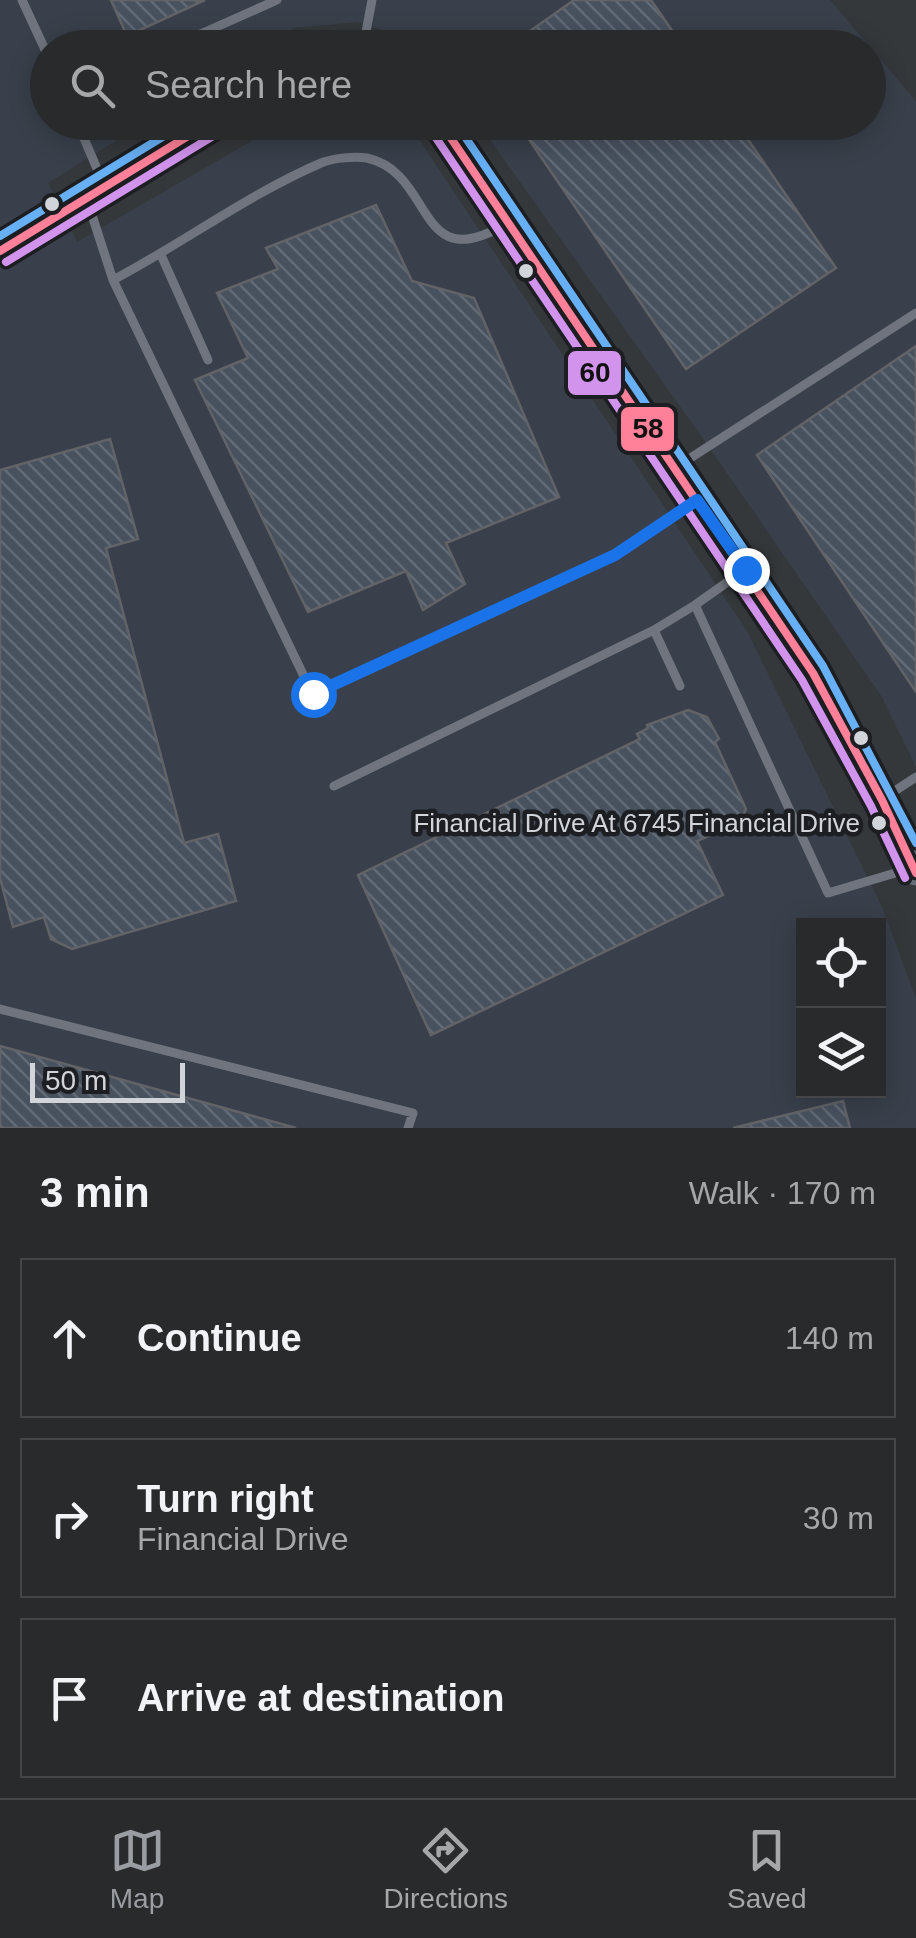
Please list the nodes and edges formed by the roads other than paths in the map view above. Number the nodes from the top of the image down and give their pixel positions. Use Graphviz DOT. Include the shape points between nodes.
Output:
graph roads {
  1 [pos="22,0"];
  2 [pos="278,0"];
  3 [pos="372,0"];
  4 [pos="36,30"];
  5 [pos="210,30"];
  6 [pos="366,30"];
  7 [pos="82,140"];
  8 [pos="183,140"];
  9 [pos="452,140"];
  10 [pos="96,194"];
  11 [pos="507,223"];
  12 [pos="0,251"];
  13 [pos="161,255"];
  14 [pos="113,280"];
  15 [pos="916,314"];
  16 [pos="208,360"];
  17 [pos="674,468"];
  18 [pos="697,500"];
  19 [pos="746,570"];
  20 [pos="695,605"];
  21 [pos="654,630"];
  22 [pos="680,686"];
  23 [pos="916,776"];
  24 [pos="334,786"];
  25 [pos="882,800"];
  26 [pos="915,869"];
  27 [pos="0,1009"];
  28 [pos="408,1128"];
  1 -- 4 [label="lane"];
  2 -- 5 [label="lane"];
  3 -- 6 [label="lane"];
  7 -- 10 [label="lane"];
  8 -- 10 [label="street"];
  9 -- 11 [label="street"];
  10 -- 12 [label="street"];
  10 -- 14 [label="lane"];
  11 -- 13 [label="lane" via="457,242 444,236 398,173 366,158 325,161"];
  11 -- 17 [label="street"];
  13 -- 14 [label="lane"];
  13 -- 16 [label="lane"];
  14 -- 18 [label="lane" via="313,694 615,555"];
  15 -- 17 [label="lane"];
  17 -- 18 [label="street"];
  18 -- 19 [label="street"];
  19 -- 20 [label="lane"];
  19 -- 25 [label="street" via="813,673"];
  20 -- 21 [label="lane"];
  20 -- 26 [label="lane" via="828,893"];
  21 -- 22 [label="lane"];
  21 -- 24 [label="lane"];
  23 -- 25 [label="lane"];
  25 -- 26 [label="street"];
  27 -- 28 [label="lane" via="413,1113"];
}
